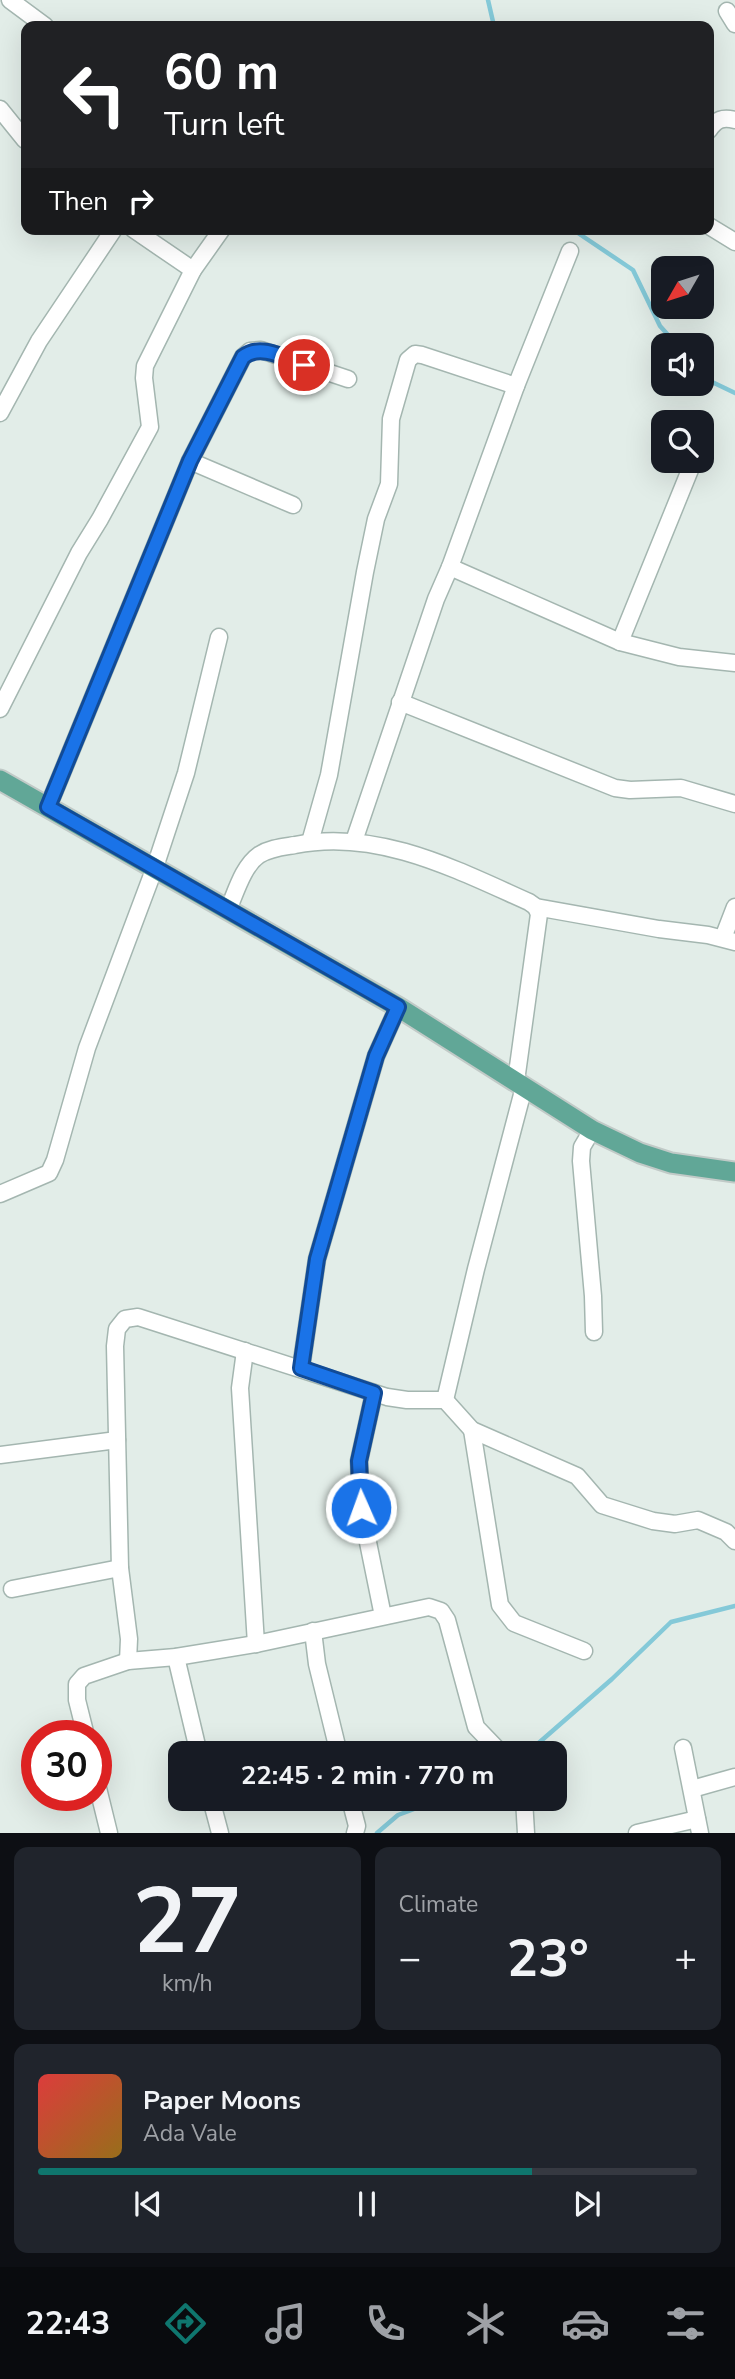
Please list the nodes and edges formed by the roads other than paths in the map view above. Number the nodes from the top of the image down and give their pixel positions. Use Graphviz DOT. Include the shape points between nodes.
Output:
graph roads {
  1 [pos="10,0"];
  2 [pos="38,21"];
  3 [pos="0,109"];
  4 [pos="735,120"];
  5 [pos="714,125"];
  6 [pos="21,135"];
  7 [pos="714,229"];
  8 [pos="110,235"];
  9 [pos="142,235"];
  10 [pos="218,235"];
  11 [pos="735,242"];
  12 [pos="570,251"];
  13 [pos="193,270"];
  14 [pos="348,379"];
  15 [pos="516,386"];
  16 [pos="0,413"];
  17 [pos="190,461"];
  18 [pos="689,473"];
  19 [pos="293,505"];
  20 [pos="450,568"];
  21 [pos="219,637"];
  22 [pos="620,642"];
  23 [pos="735,663"];
  24 [pos="400,702"];
  25 [pos="0,709"];
  26 [pos="0,780"];
  27 [pos="735,804"];
  28 [pos="48,807"];
  29 [pos="354,841"];
  30 [pos="310,842"];
  31 [pos="155,867"];
  32 [pos="537,907"];
  33 [pos="735,907"];
  34 [pos="228,910"];
  35 [pos="729,940"];
  36 [pos="398,1007"];
  37 [pos="520,1084"];
  38 [pos="593,1130"];
  39 [pos="735,1172"];
  40 [pos="5,1186"];
  41 [pos="594,1332"];
  42 [pos="245,1350"];
  43 [pos="301,1368"];
  44 [pos="374,1393"];
  45 [pos="445,1400"];
  46 [pos="472,1430"];
  47 [pos="117,1440"];
  48 [pos="0,1455"];
  49 [pos="735,1541"];
  50 [pos="120,1568"];
  51 [pos="12,1589"];
  52 [pos="383,1616"];
  53 [pos="313,1631"];
  54 [pos="256,1644"];
  55 [pos="584,1651"];
  56 [pos="176,1657"];
  57 [pos="128,1661"];
  58 [pos="82,1720"];
  59 [pos="196,1741"];
  60 [pos="336,1741"];
  61 [pos="489,1741"];
  62 [pos="683,1748"];
  63 [pos="735,1777"];
  64 [pos="692,1789"];
  65 [pos="100,1811"];
  66 [pos="214,1811"];
  67 [pos="353,1811"];
  68 [pos="525,1811"];
  69 [pos="699,1826"];
  70 [pos="103,1832"];
  71 [pos="220,1833"];
  72 [pos="355,1833"];
  73 [pos="526,1833"];
  74 [pos="637,1833"];
  1 -- 2 [label="street"];
  3 -- 6 [label="street"];
  4 -- 5 [label="street" via="720,119"];
  7 -- 11 [label="street"];
  8 -- 16 [label="street" via="39,341"];
  9 -- 13 [label="street"];
  10 -- 13 [label="street"];
  12 -- 15 [label="street"];
  13 -- 25 [label="street" via="145,366 150,427 79,553"];
  14 -- 17 [label="street" via="261,350 250,351"];
  15 -- 20 [label="street"];
  15 -- 30 [label="street" via="422,355 408,360 391,419 389,484 374,530 329,775"];
  17 -- 19 [label="street"];
  17 -- 28 [label="street"];
  18 -- 22 [label="street"];
  20 -- 22 [label="street"];
  20 -- 24 [label="street"];
  21 -- 31 [label="street" via="186,773"];
  22 -- 23 [label="street" via="679,657"];
  24 -- 27 [label="street" via="615,788 681,788"];
  24 -- 29 [label="street"];
  26 -- 28 [label="main road"];
  28 -- 31 [label="main road"];
  29 -- 30 [label="street"];
  29 -- 32 [label="street" via="430,859"];
  30 -- 34 [label="street" via="259,855 248,865"];
  31 -- 34 [label="main road"];
  31 -- 40 [label="street" via="87,1048 49,1173"];
  32 -- 35 [label="street"];
  32 -- 37 [label="street"];
  33 -- 35 [label="street"];
  34 -- 36 [label="main road"];
  36 -- 37 [label="main road"];
  36 -- 43 [label="street" via="376,1056 317,1259"];
  37 -- 38 [label="main road"];
  37 -- 45 [label="street"];
  38 -- 39 [label="main road" via="671,1163"];
  38 -- 41 [label="street" via="582,1147 581,1161"];
  42 -- 43 [label="street"];
  42 -- 47 [label="street" via="138,1317 125,1319 117,1329 115,1346"];
  42 -- 54 [label="street" via="240,1388"];
  43 -- 44 [label="street"];
  44 -- 45 [label="street" via="407,1400"];
  44 -- 52 [label="street" via="359,1461 361,1508"];
  45 -- 46 [label="street"];
  46 -- 49 [label="street" via="577,1476 602,1505 653,1521 698,1520"];
  46 -- 55 [label="street" via="500,1605 514,1623"];
  47 -- 48 [label="street"];
  47 -- 50 [label="street"];
  50 -- 51 [label="street"];
  50 -- 57 [label="street"];
  52 -- 53 [label="street"];
  52 -- 61 [label="street" via="429,1607 440,1611 447,1620 476,1727"];
  53 -- 54 [label="street"];
  53 -- 60 [label="street"];
  54 -- 56 [label="street"];
  56 -- 57 [label="street"];
  56 -- 59 [label="street"];
  57 -- 58 [label="street" via="84,1676 77,1684"];
  62 -- 64 [label="street"];
  63 -- 64 [label="street"];
  64 -- 69 [label="street"];
  65 -- 70 [label="street"];
  66 -- 71 [label="street"];
  67 -- 72 [label="street"];
  68 -- 73 [label="street"];
  69 -- 74 [label="street"];
}
